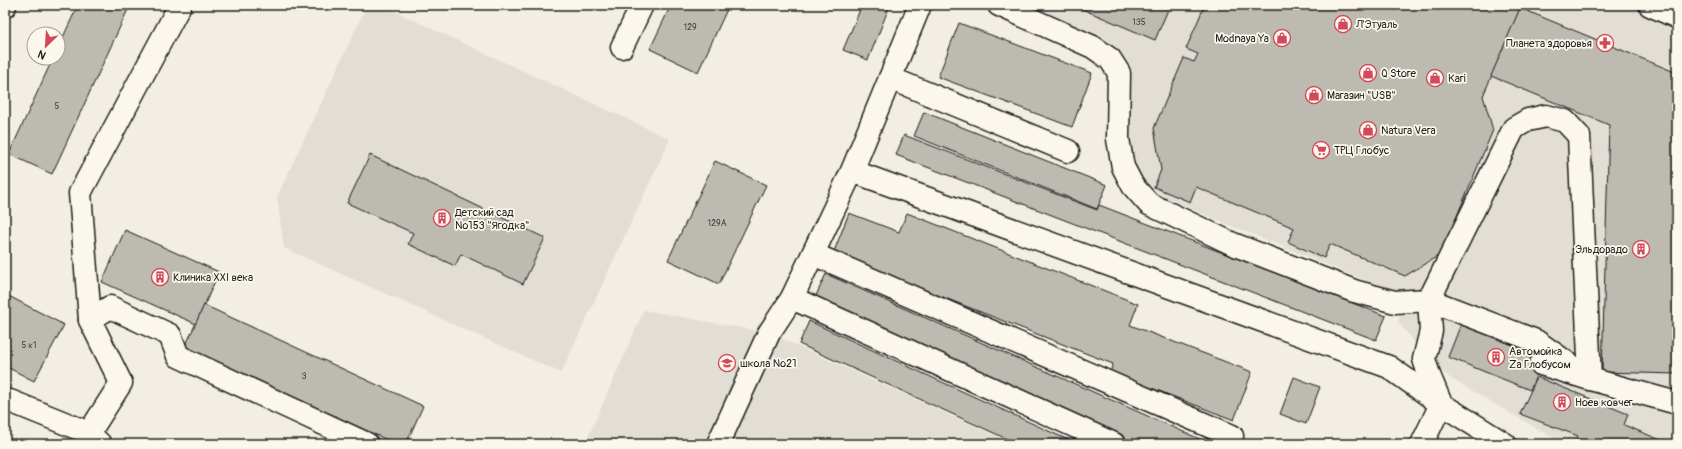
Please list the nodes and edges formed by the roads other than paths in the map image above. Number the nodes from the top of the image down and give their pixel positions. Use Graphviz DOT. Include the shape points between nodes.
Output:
graph roads {
  1 [pos="180,5"];
  2 [pos="642,5"];
  3 [pos="920,5"];
  4 [pos="999,5"];
  5 [pos="1650,5"];
  6 [pos="1677,16"];
  7 [pos="622,47"];
  8 [pos="890,78"];
  9 [pos="1068,150"];
  10 [pos="852,171"];
  11 [pos="813,254"];
  12 [pos="792,298"];
  13 [pos="1429,300"];
  14 [pos="90,320"];
  15 [pos="1541,364"];
  16 [pos="1590,379"];
  17 [pos="5,402"];
  18 [pos="1677,403"];
  19 [pos="1440,404"];
  20 [pos="1232,436"];
  21 [pos="94,438"];
  22 [pos="367,444"];
  23 [pos="718,444"];
  24 [pos="1114,444"];
  25 [pos="1422,444"];
  26 [pos="1505,444"];
  1 -- 14 [label="lane" via="80,193"];
  2 -- 7 [label="lane"];
  3 -- 8 [label="lane"];
  4 -- 13 [label="lane" via="1094,47 1110,59 1119,73 1118,139 1123,167 1133,186 1149,204 1233,244 1354,291 1395,302"];
  5 -- 6 [label="lane"];
  8 -- 9 [label="lane"];
  8 -- 10 [label="lane"];
  10 -- 11 [label="lane"];
  10 -- 19 [label="lane" via="1389,367"];
  11 -- 12 [label="lane"];
  11 -- 20 [label="lane"];
  12 -- 23 [label="lane" via="769,333"];
  12 -- 24 [label="lane"];
  13 -- 16 [label="lane" via="1536,341"];
  13 -- 16 [label="lane" via="1514,128 1528,120 1546,116 1565,121 1579,136"];
  13 -- 19 [label="lane" via="1431,331 1424,359"];
  14 -- 21 [label="lane" via="121,383"];
  14 -- 22 [label="lane" via="110,306 170,335 178,356"];
  15 -- 16 [label="lane"];
  16 -- 18 [label="lane"];
  17 -- 21 [label="lane" via="10,401"];
  19 -- 25 [label="lane"];
  19 -- 26 [label="lane"];
}
